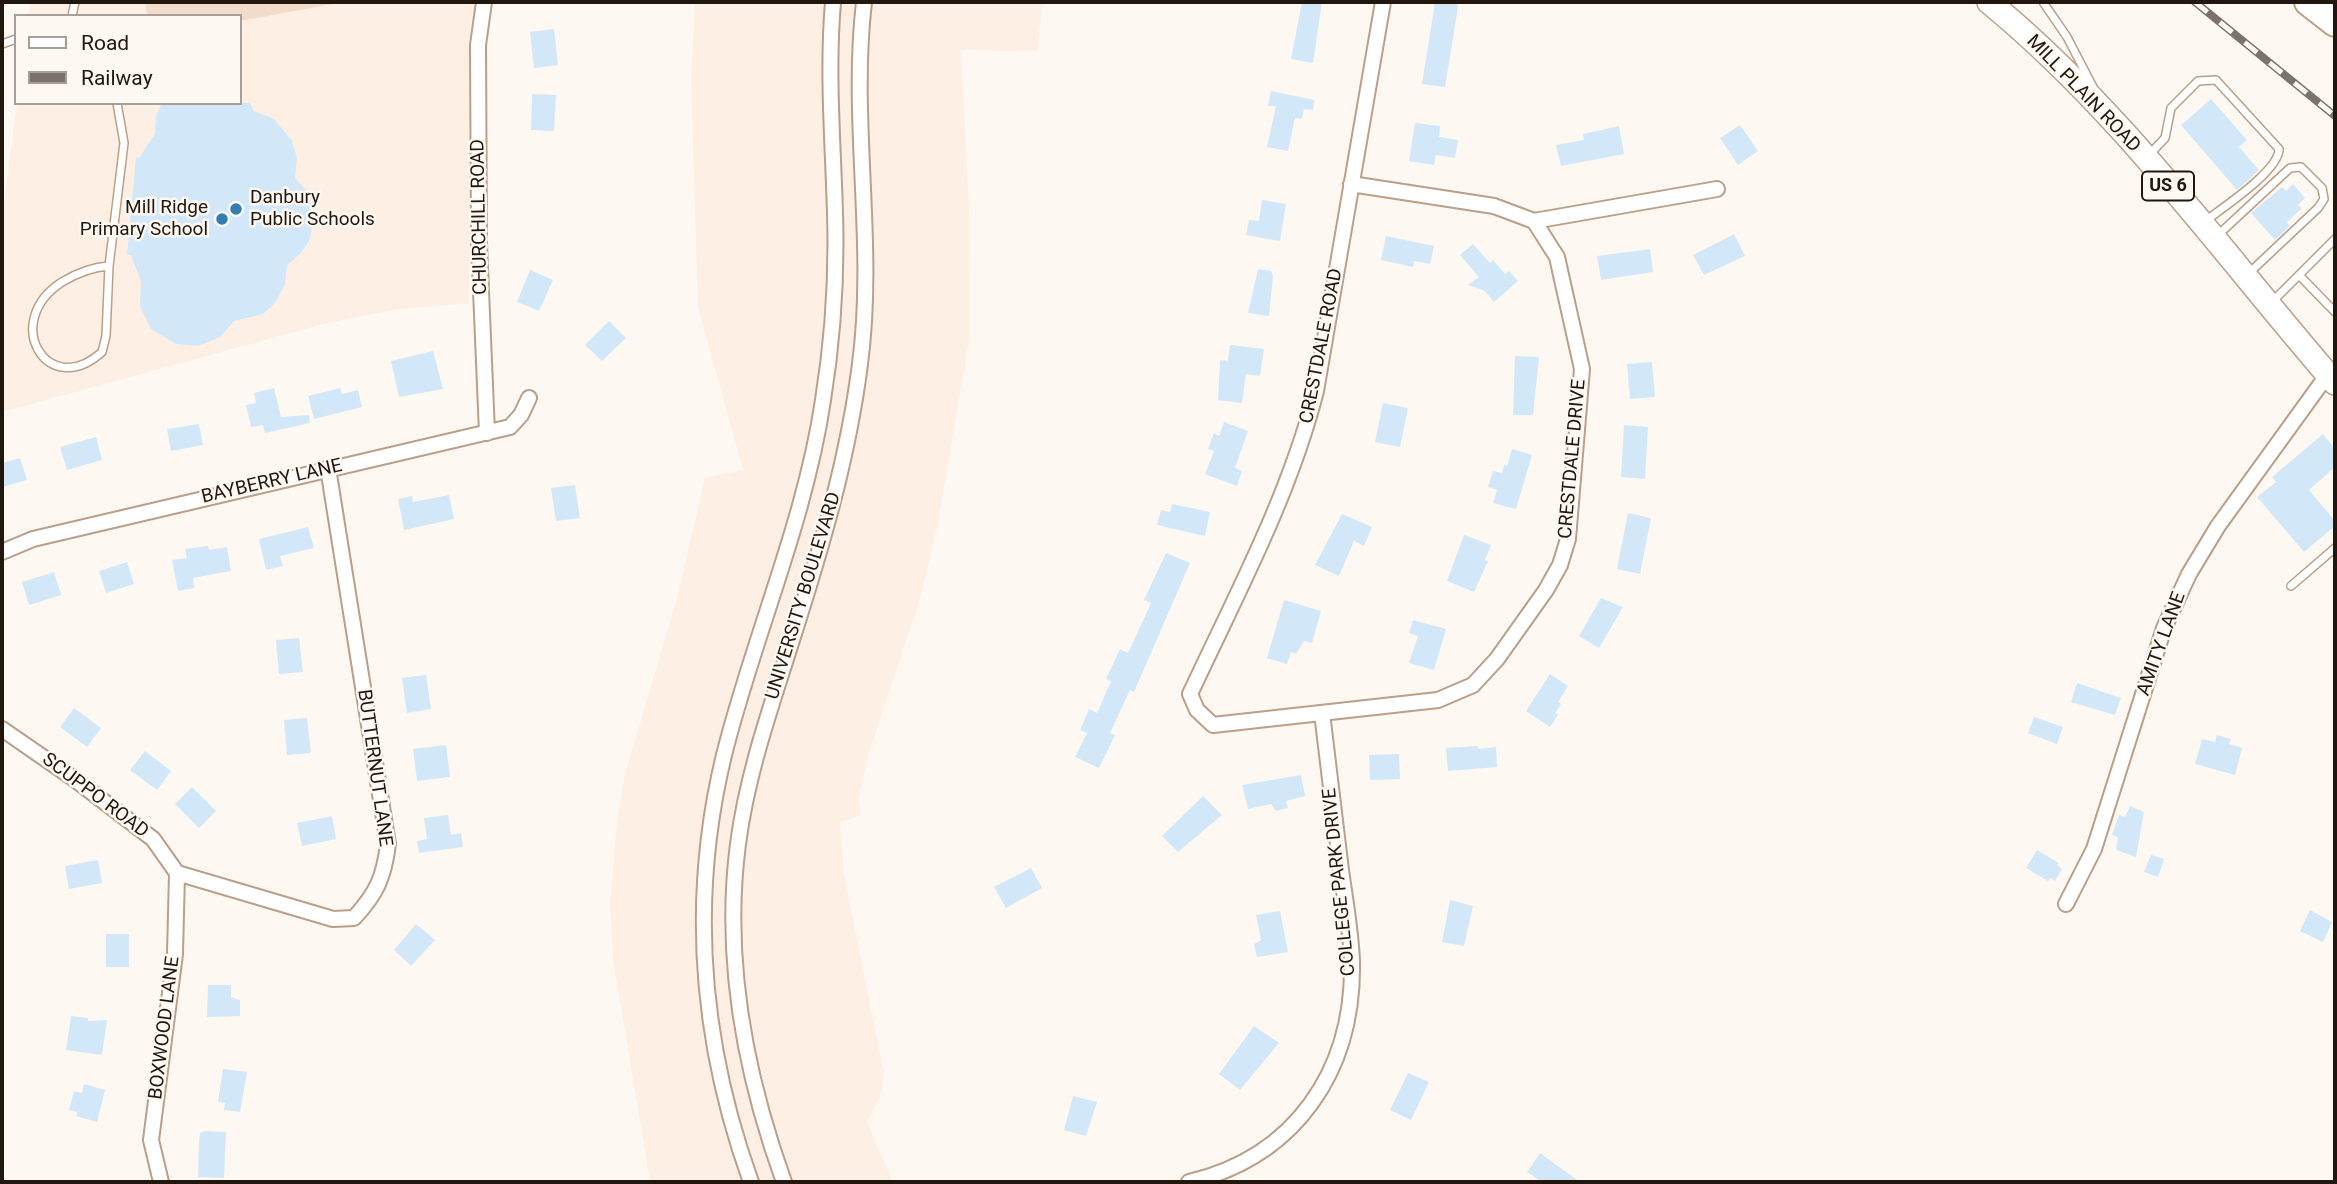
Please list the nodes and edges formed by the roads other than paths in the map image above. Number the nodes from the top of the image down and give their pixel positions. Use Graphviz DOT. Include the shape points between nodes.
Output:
graph roads {
  1 [pos="484,2"];
  2 [pos="833,2"];
  3 [pos="864,2"];
  4 [pos="1383,2"];
  5 [pos="1989,2"];
  6 [pos="2043,2"];
  7 [pos="2308,2"];
  8 [pos="2335,23"];
  9 [pos="117,105"];
  10 [pos="2107,115"];
  11 [pos="2145,159"];
  12 [pos="1351,184"];
  13 [pos="1717,189"];
  14 [pos="1534,221"];
  15 [pos="2207,232"];
  16 [pos="2335,239"];
  17 [pos="109,266"];
  18 [pos="2299,275"];
  19 [pos="2245,277"];
  20 [pos="2269,305"];
  21 [pos="2335,312"];
  22 [pos="2331,378"];
  23 [pos="529,398"];
  24 [pos="487,433"];
  25 [pos="328,468"];
  26 [pos="2335,548"];
  27 [pos="2,552"];
  28 [pos="2291,586"];
  29 [pos="1197,710"];
  30 [pos="1322,713"];
  31 [pos="2,729"];
  32 [pos="177,873"];
  33 [pos="2066,904"];
  34 [pos="161,1182"];
  35 [pos="751,1182"];
  36 [pos="784,1182"];
  37 [pos="1189,1182"];
  1 -- 24 [label="street, CHURCHILL ROAD" via="478,58 479,243"];
  2 -- 35 [label="street, UNIVERSITY BOULEVARD" via="829,94 835,264 830,358 802,502 725,752 707,840 703,887 704,981 711,1031"];
  3 -- 36 [label="street, UNIVERSITY BOULEVARD" via="860,93 866,264 861,361 832,510 755,760 734,889 735,978 741,1026 759,1105"];
  4 -- 12 [label="street, CRESTDALE ROAD"];
  5 -- 10 [label="main road, MILL PLAIN ROAD / US 6"];
  6 -- 10 [label="lane" via="2067,37"];
  7 -- 8 [label="highway"];
  9 -- 17 [label="lane" via="124,143"];
  10 -- 11 [label="main road, MILL PLAIN ROAD / US 6"];
  11 -- 15 [label="main road, MILL PLAIN ROAD / US 6"];
  11 -- 15 [label="lane" via="2165,138 2171,108 2198,80 2209,79 2216,80 2279,149 2279,156 2264,174"];
  12 -- 14 [label="street" via="1494,206"];
  12 -- 29 [label="street, CRESTDALE ROAD" via="1304,438 1190,694"];
  13 -- 14 [label="street"];
  14 -- 30 [label="street, CRESTDALE DRIVE" via="1557,257 1582,369 1568,539 1560,565 1497,659 1473,685 1438,700"];
  15 -- 19 [label="main road, MILL PLAIN ROAD / US 6"];
  15 -- 19 [label="lane" via="2290,168 2301,167 2314,178 2324,194 2318,208"];
  16 -- 18 [label="lane"];
  17 -- 17 [label="lane" via="102,352 80,366 66,368 45,361 30,336 38,301 66,279"];
  18 -- 20 [label="lane"];
  18 -- 21 [label="lane"];
  19 -- 20 [label="main road, MILL PLAIN ROAD / US 6"];
  20 -- 22 [label="main road, MILL PLAIN ROAD / US 6"];
  22 -- 33 [label="street, AMITY LANE" via="2218,526 2189,574 2164,628 2094,849"];
  23 -- 24 [label="street, BAYBERRY LANE" via="510,427"];
  24 -- 25 [label="street, BAYBERRY LANE"];
  25 -- 27 [label="street, BAYBERRY LANE" via="33,538"];
  25 -- 32 [label="street, BUTTERNUT LANE" via="388,844 384,876 354,918 333,919"];
  26 -- 28 [label="lane"];
  29 -- 30 [label="street, CRESTDALE DRIVE" via="1213,725"];
  30 -- 37 [label="street, COLLEGE PARK DRIVE" via="1352,962 1341,1044 1325,1087 1296,1123 1258,1153 1212,1177"];
  31 -- 32 [label="street, SCUPPO ROAD" via="153,839"];
  32 -- 34 [label="street, BOXWOOD LANE" via="175,954 152,1140"];
}
